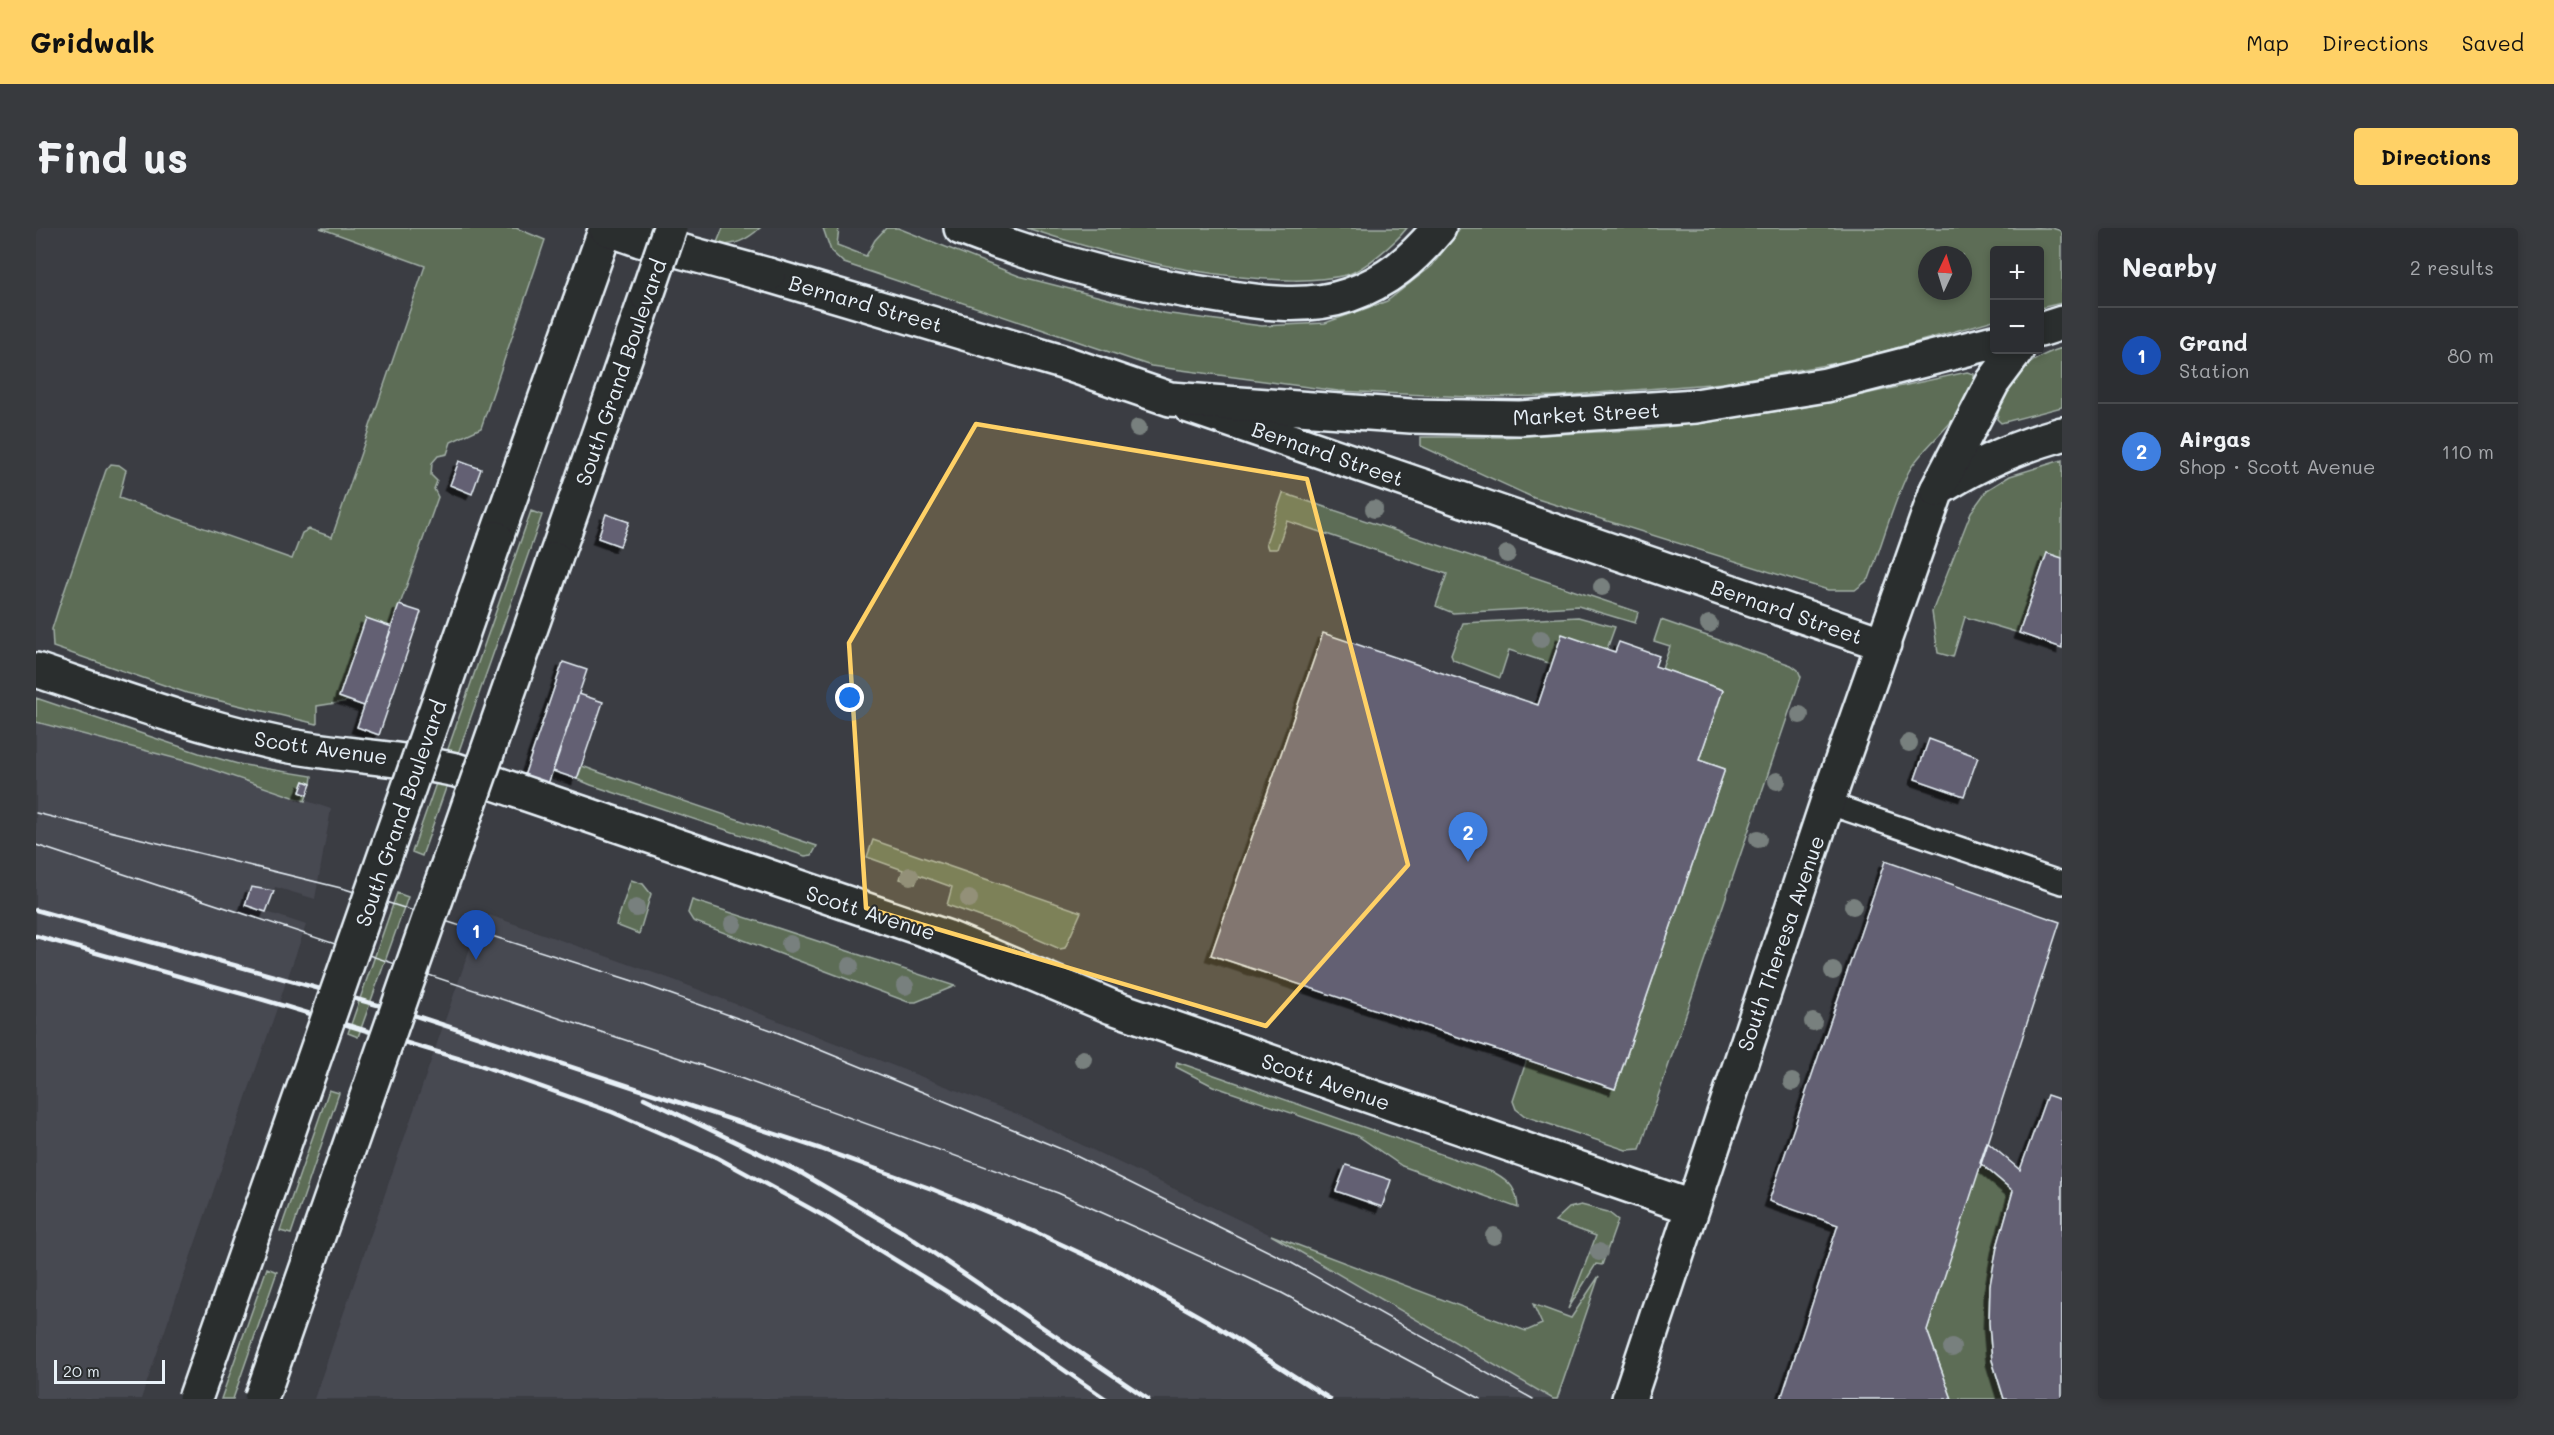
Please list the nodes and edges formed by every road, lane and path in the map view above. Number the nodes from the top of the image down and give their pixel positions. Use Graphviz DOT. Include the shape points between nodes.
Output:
graph roads {
  1 [pos="606,228"];
  2 [pos="670,228"];
  3 [pos="961,228"];
  4 [pos="1439,228"];
  5 [pos="2062,323"];
  6 [pos="2044,329"];
  7 [pos="1990,343"];
  8 [pos="2014,354"];
  9 [pos="1170,399"];
  10 [pos="2062,434"];
  11 [pos="1937,490"];
  12 [pos="1884,644"];
  13 [pos="36,670"];
  14 [pos="1827,803"];
  15 [pos="2062,883"];
  16 [pos="1691,1207"];
  17 [pos="195,1399"];
  18 [pos="261,1399"];
  19 [pos="1629,1399"];
  1 -- 9 [label="main road, Bernard Street" via="1051,359"];
  1 -- 17 [label="main road, South Grand Boulevard, bridge"];
  2 -- 18 [label="main road, South Grand Boulevard, bridge"];
  3 -- 4 [label="main road" via="1070,265 1148,285 1302,304 1347,296 1391,276"];
  5 -- 6 [label="main road"];
  7 -- 9 [label="main road, Market Street" via="1826,385 1696,406 1615,414 1520,418 1411,416"];
  8 -- 11 [label="main road, South Theresa Avenue" via="1993,382"];
  9 -- 12 [label="main road, Bernard Street"];
  10 -- 11 [label="main road" via="2005,452 1970,468"];
  11 -- 12 [label="main road, South Theresa Avenue"];
  12 -- 14 [label="main road, South Theresa Avenue"];
  13 -- 16 [label="main road, Scott Avenue" via="234,734 456,770 946,937 1112,1007"];
  14 -- 15 [label="lane"];
  14 -- 16 [label="main road, South Theresa Avenue"];
  16 -- 19 [label="main road, South Theresa Avenue"];
}
